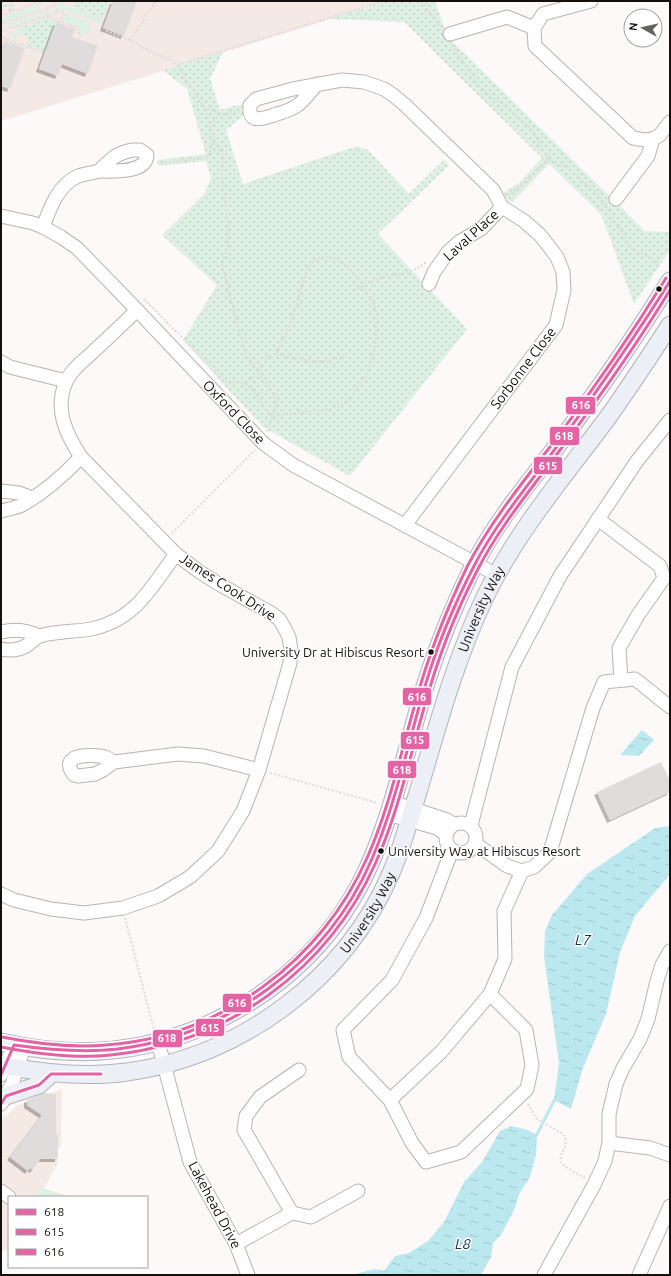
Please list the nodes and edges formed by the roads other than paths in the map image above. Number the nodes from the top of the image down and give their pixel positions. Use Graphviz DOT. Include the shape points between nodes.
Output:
graph roads {
  1 [pos="591,1"];
  2 [pos="534,28"];
  3 [pos="447,35"];
  4 [pos="317,84"];
  5 [pos="670,122"];
  6 [pos="653,139"];
  7 [pos="99,171"];
  8 [pos="616,199"];
  9 [pos="502,207"];
  10 [pos="1,216"];
  11 [pos="43,227"];
  12 [pos="670,281"];
  13 [pos="428,286"];
  14 [pos="137,310"];
  15 [pos="670,325"];
  16 [pos="4,368"];
  17 [pos="66,381"];
  18 [pos="670,420"];
  19 [pos="80,457"];
  20 [pos="1,491"];
  21 [pos="32,498"];
  22 [pos="1,511"];
  23 [pos="598,519"];
  24 [pos="406,525"];
  25 [pos="176,554"];
  26 [pos="476,563"];
  27 [pos="666,568"];
  28 [pos="497,575"];
  29 [pos="1,632"];
  30 [pos="38,636"];
  31 [pos="1,649"];
  32 [pos="621,680"];
  33 [pos="670,707"];
  34 [pos="114,762"];
  35 [pos="259,770"];
  36 [pos="390,808"];
  37 [pos="411,814"];
  38 [pos="471,825"];
  39 [pos="450,829"];
  40 [pos="476,844"];
  41 [pos="452,850"];
  42 [pos="522,871"];
  43 [pos="1,894"];
  44 [pos="670,951"];
  45 [pos="490,994"];
  46 [pos="158,1042"];
  47 [pos="13,1045"];
  48 [pos="164,1065"];
  49 [pos="6,1068"];
  50 [pos="300,1070"];
  51 [pos="51,1074"];
  52 [pos="390,1100"];
  53 [pos="5,1104"];
  54 [pos="609,1143"];
  55 [pos="670,1155"];
  56 [pos="358,1191"];
  57 [pos="670,1206"];
  58 [pos="292,1213"];
  59 [pos="236,1244"];
  60 [pos="248,1275"];
  61 [pos="544,1275"];
  62 [pos="639,1275"];
  1 -- 2 [label="street" via="543,14"];
  2 -- 3 [label="street" via="507,17"];
  2 -- 6 [label="street" via="535,46 633,138"];
  4 -- 4 [label="street, Sorbonne Close" via="290,110 262,119 253,117 249,111 250,105 256,99"];
  4 -- 9 [label="street, Sorbonne Close" via="342,80 364,82 384,89 493,190"];
  5 -- 6 [label="street" via="660,135"];
  6 -- 8 [label="street" via="648,156"];
  7 -- 7 [label="street" via="114,156 122,152 140,150 146,155 140,167"];
  7 -- 11 [label="street" via="78,176 57,194"];
  9 -- 13 [label="street, Laval Place" via="481,229 448,252"];
  9 -- 24 [label="street, Sorbonne Close" via="540,234 557,256 563,272 564,290 556,325"];
  10 -- 11 [label="street, Oxford Close" via="28,221"];
  11 -- 14 [label="street, Oxford Close" via="77,248"];
  12 -- 26 [label="main road, University Way" via="626,350 501,521"];
  14 -- 17 [label="street, James Cook Drive" via="76,368"];
  14 -- 24 [label="street, Oxford Close" via="263,443 293,465"];
  15 -- 28 [label="main road, University Way" via="632,384 538,508"];
  16 -- 17 [label="street"];
  17 -- 19 [label="street, James Cook Drive" via="62,395 62,417 69,439"];
  18 -- 23 [label="street" via="637,461"];
  19 -- 21 [label="street" via="64,476"];
  19 -- 25 [label="street, James Cook Drive"];
  20 -- 21 [label="street" via="19,493"];
  21 -- 22 [label="street" via="21,505"];
  23 -- 27 [label="street"];
  23 -- 38 [label="street" via="560,576 512,668"];
  24 -- 26 [label="street, Oxford Close"];
  25 -- 30 [label="street" via="141,602 127,615 110,624 91,629"];
  25 -- 35 [label="street, James Cook Drive" via="217,583 279,619 289,637 290,663"];
  26 -- 28 [label="street, Oxford Close"];
  26 -- 36 [label="main road, University Way" via="454,607 435,657"];
  27 -- 32 [label="street" via="664,578 619,648"];
  28 -- 37 [label="main road, University Way" via="475,620 454,673"];
  29 -- 30 [label="street" via="16,629 30,631"];
  30 -- 31 [label="street" via="21,648"];
  32 -- 33 [label="street" via="636,679"];
  32 -- 42 [label="street" via="604,682 593,708 550,852 534,867"];
  34 -- 35 [label="street" via="192,754"];
  35 -- 43 [label="street, James Cook Drive" via="243,811 218,851 190,877 158,896 122,908 84,913 52,909 14,900"];
  36 -- 37 [label="street"];
  36 -- 46 [label="main road, University Way" via="372,860 356,892 330,931 299,964 253,1001 203,1027"];
  37 -- 39 [label="street" via="447,820"];
  37 -- 48 [label="main road, University Way" via="393,868 378,899 363,924 324,972 289,1003 248,1032 193,1056"];
  38 -- 39 [label="street" via="459,822"];
  38 -- 40 [label="street" via="477,834"];
  39 -- 41 [label="street" via="447,844"];
  40 -- 41 [label="street" via="463,853"];
  40 -- 42 [label="street" via="507,866"];
  41 -- 52 [label="street" via="426,918 392,980 343,1030 349,1057"];
  42 -- 45 [label="street" via="504,910 505,959"];
  44 -- 54 [label="street" via="662,966 640,1039 616,1084 609,1114"];
  45 -- 52 [label="street" via="441,1052"];
  45 -- 52 [label="street" via="526,1030 532,1065 527,1089 461,1152 426,1162 412,1144"];
  46 -- 47 [label="main road, University Way" via="118,1050 95,1051 48,1051"];
  46 -- 48 [label="street, Lakehead Drive"];
  47 -- 49 [label="street"];
  48 -- 51 [label="main road, University Way" via="123,1073"];
  48 -- 59 [label="street, Lakehead Drive" via="190,1162"];
  49 -- 51 [label="main road, University Way"];
  49 -- 53 [label="street"];
  50 -- 58 [label="street" via="260,1097 246,1116 244,1130"];
  51 -- 53 [label="main road" via="40,1085"];
  54 -- 55 [label="street" via="650,1148"];
  54 -- 61 [label="street" via="605,1161 594,1185"];
  56 -- 58 [label="street" via="311,1217"];
  57 -- 62 [label="street"];
  58 -- 59 [label="street"];
  59 -- 60 [label="street, Lakehead Drive"];
}
